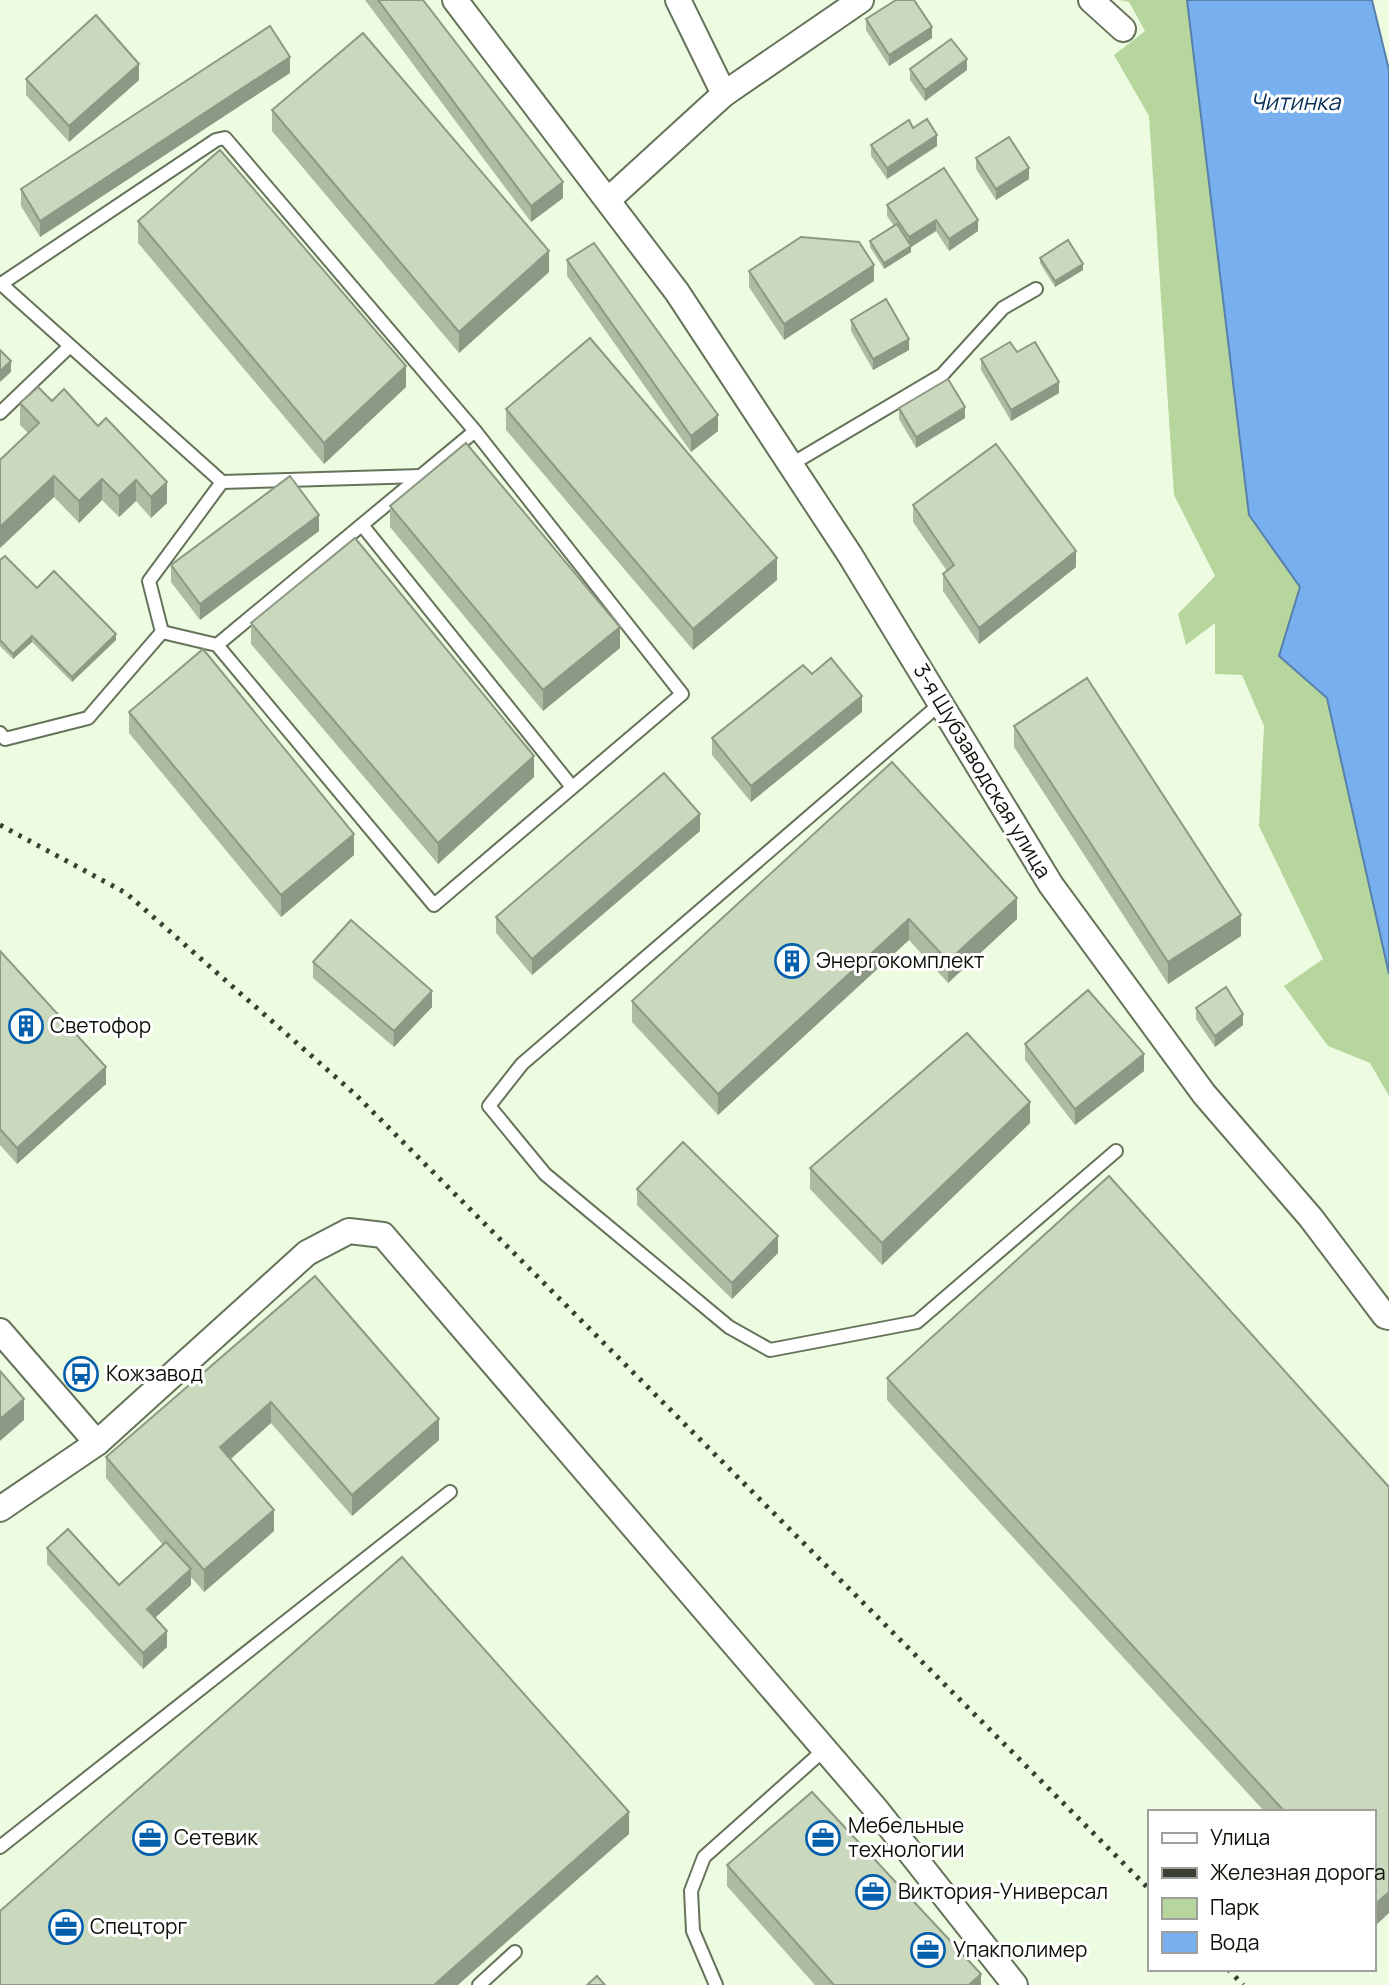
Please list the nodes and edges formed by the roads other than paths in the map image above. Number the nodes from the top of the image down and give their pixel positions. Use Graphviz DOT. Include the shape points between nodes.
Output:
graph roads {
  1 [pos="455,0"];
  2 [pos="678,0"];
  3 [pos="862,0"];
  4 [pos="1091,0"];
  5 [pos="1123,29"];
  6 [pos="724,94"];
  7 [pos="608,201"];
  8 [pos="1,284"];
  9 [pos="1036,289"];
  10 [pos="70,345"];
  11 [pos="0,413"];
  12 [pos="475,431"];
  13 [pos="790,465"];
  14 [pos="421,476"];
  15 [pos="222,482"];
  16 [pos="362,525"];
  17 [pos="162,632"];
  18 [pos="217,645"];
  19 [pos="940,704"];
  20 [pos="0,733"];
  21 [pos="572,787"];
  22 [pos="1116,1151"];
  23 [pos="1389,1317"];
  24 [pos="0,1331"];
  25 [pos="97,1443"];
  26 [pos="450,1492"];
  27 [pos="0,1509"];
  28 [pos="825,1749"];
  29 [pos="0,1847"];
  30 [pos="515,1952"];
  31 [pos="479,1985"];
  32 [pos="716,1985"];
  33 [pos="1015,1985"];
  1 -- 7 [label="street, 3-я Шубзаводская улица"];
  2 -- 6 [label="street"];
  3 -- 6 [label="street"];
  4 -- 5 [label="street"];
  6 -- 7 [label="street"];
  7 -- 13 [label="street, 3-я Шубзаводская улица" via="677,292"];
  8 -- 10 [label="lane"];
  8 -- 12 [label="lane" via="225,138"];
  9 -- 13 [label="lane" via="1003,308 942,374"];
  10 -- 11 [label="lane"];
  10 -- 15 [label="lane"];
  12 -- 14 [label="lane"];
  12 -- 21 [label="lane" via="682,694"];
  13 -- 19 [label="street, 3-я Шубзаводская улица"];
  14 -- 15 [label="lane"];
  14 -- 16 [label="lane"];
  15 -- 17 [label="lane" via="149,581"];
  16 -- 18 [label="lane"];
  16 -- 21 [label="lane"];
  17 -- 18 [label="lane"];
  17 -- 20 [label="lane" via="88,718 5,739"];
  18 -- 21 [label="lane" via="433,905"];
  19 -- 22 [label="lane" via="522,1064 489,1107 545,1174 729,1327 770,1350 917,1322"];
  19 -- 23 [label="street, 3-я Шубзаводская улица" via="1051,886 1188,1072"];
  24 -- 25 [label="street"];
  25 -- 27 [label="street"];
  25 -- 28 [label="street" via="307,1252 349,1231 383,1235"];
  26 -- 29 [label="lane"];
  28 -- 32 [label="lane" via="704,1857 691,1891 694,1931"];
  28 -- 33 [label="street"];
  30 -- 31 [label="lane"];
}
